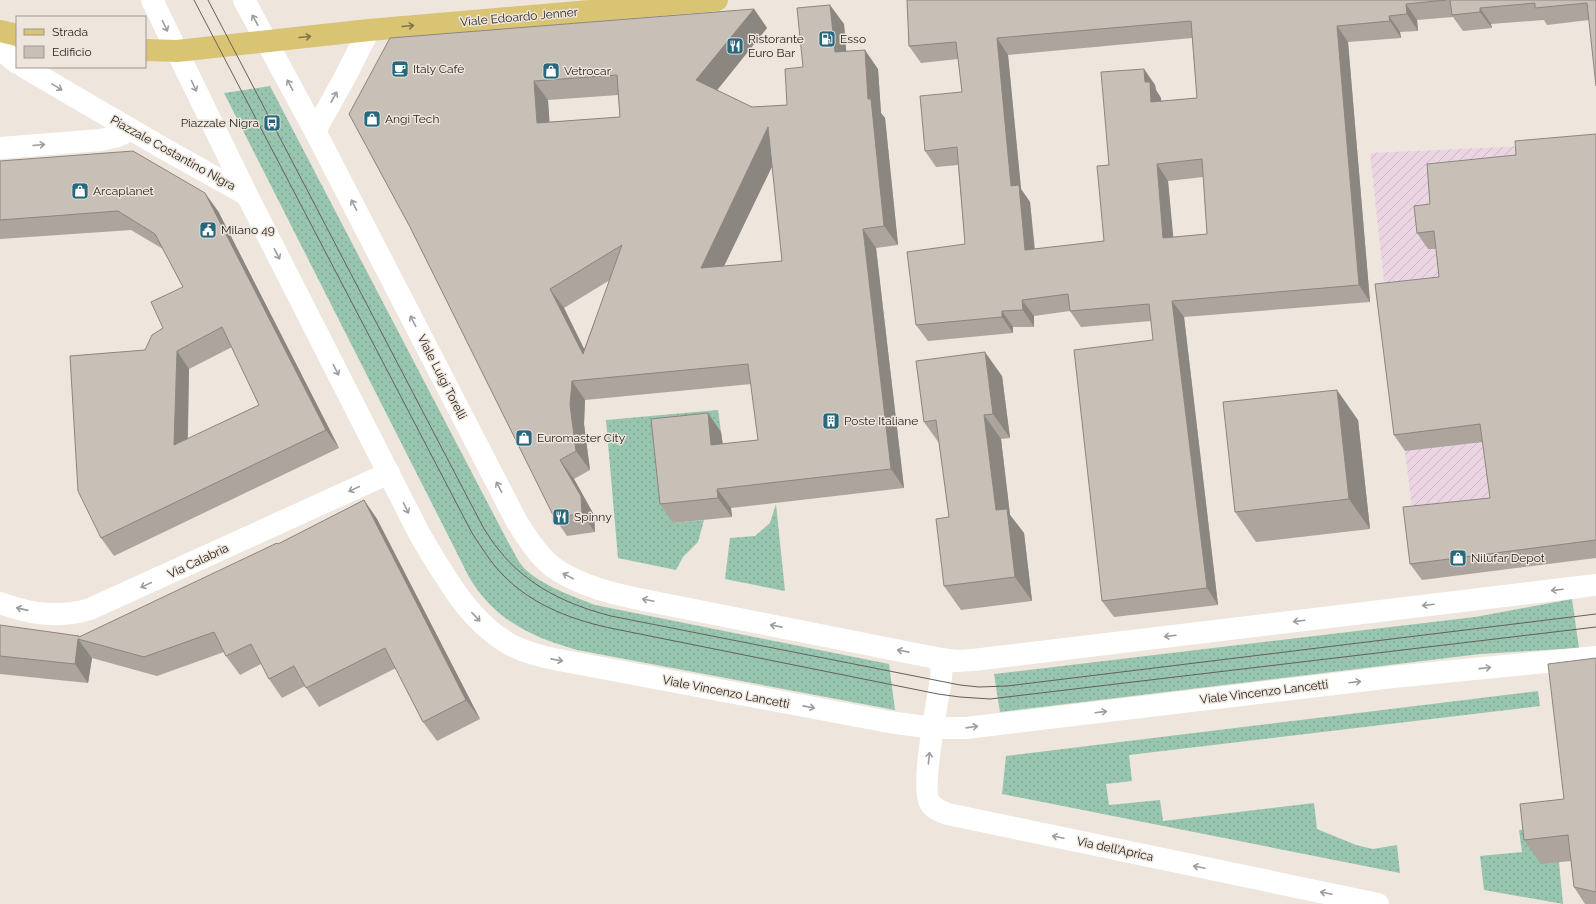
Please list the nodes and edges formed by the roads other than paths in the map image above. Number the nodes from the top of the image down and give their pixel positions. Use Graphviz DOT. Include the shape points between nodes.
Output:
graph roads {
  1 [pos="152,0"];
  2 [pos="244,0"];
  3 [pos="717,0"];
  4 [pos="369,30"];
  5 [pos="0,31"];
  6 [pos="16,35"];
  7 [pos="266,40"];
  8 [pos="0,49"];
  9 [pos="146,50"];
  10 [pos="177,51"];
  11 [pos="16,62"];
  12 [pos="26,68"];
  13 [pos="130,130"];
  14 [pos="315,131"];
  15 [pos="0,148"];
  16 [pos="247,194"];
  17 [pos="389,473"];
  18 [pos="1596,585"];
  19 [pos="0,603"];
  20 [pos="1596,657"];
  21 [pos="941,659"];
  22 [pos="933,728"];
  23 [pos="1378,904"];
  1 -- 10 [label="main road, Piazzale Costantino Nigra, one-way"];
  7 -- 2 [label="main road, one-way"];
  4 -- 3 [label="main road, Viale Edoardo Jenner, one-way"];
  7 -- 4 [label="main road, one-way"];
  14 -- 4 [label="main road, one-way"];
  5 -- 6 [label="main road"];
  7 -- 10 [label="main road"];
  14 -- 7 [label="main road, one-way"];
  8 -- 11 [label="main road"];
  9 -- 10 [label="main road"];
  10 -- 16 [label="main road, Piazzale Costantino Nigra, one-way"];
  12 -- 13 [label="main road, Piazzale Costantino Nigra, one-way"];
  15 -- 13 [label="main road, one-way" via="101,140"];
  13 -- 16 [label="main road, Piazzale Costantino Nigra"];
  21 -- 14 [label="main road, Viale Luigi Torelli, one-way" via="604,590 576,580 552,567 535,550 520,527"];
  16 -- 17 [label="main road, one-way"];
  17 -- 19 [label="main road, Via Calabria, one-way" via="90,609 70,614 53,614"];
  17 -- 22 [label="main road, Viale Vincenzo Lancetti, one-way" via="420,535 460,597 485,626 520,649 554,660"];
  18 -- 21 [label="main road, one-way" via="973,660"];
  22 -- 20 [label="main road, Viale Vincenzo Lancetti, one-way" via="966,728 1385,678"];
  21 -- 22 [label="main road" via="941,677"];
  23 -- 22 [label="main road, Via dell'Aprica, one-way" via="948,814 936,809 930,802 927,789"];
}
